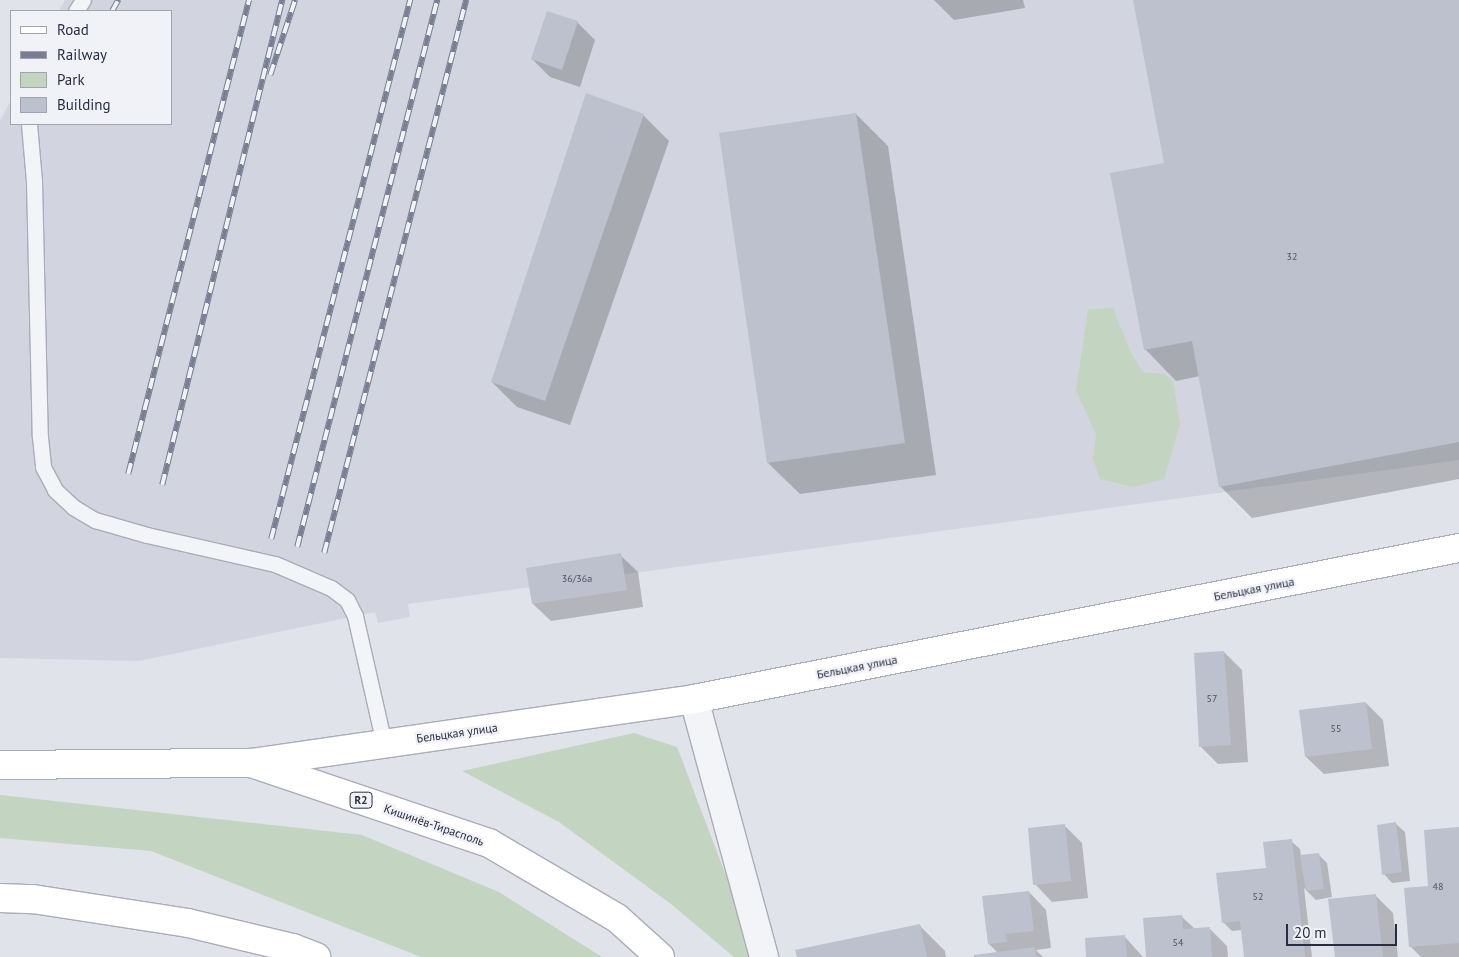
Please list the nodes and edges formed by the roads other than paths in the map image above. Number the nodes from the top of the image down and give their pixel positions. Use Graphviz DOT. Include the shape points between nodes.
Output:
graph roads {
  1 [pos="29,125"];
  2 [pos="1459,548"];
  3 [pos="694,698"];
  4 [pos="384,744"];
  5 [pos="250,763"];
  6 [pos="13,765"];
  7 [pos="0,898"];
  8 [pos="316,957"];
  9 [pos="660,957"];
  10 [pos="764,957"];
  1 -- 4 [label="lane" via="34,181 40,437 43,467 55,490 73,507 95,520 275,564 322,584 347,600 355,616"];
  2 -- 3 [label="street, Бельцкая улица"];
  3 -- 4 [label="street, Бельцкая улица"];
  3 -- 10 [label="street"];
  4 -- 5 [label="street, Бельцкая улица"];
  5 -- 6 [label="street, Кишинёв-Тирасполь / R2"];
  5 -- 9 [label="street, Кишинёв-Тирасполь / R2" via="489,843 617,918"];
  7 -- 8 [label="street" via="33,899 188,923 293,948"];
}
